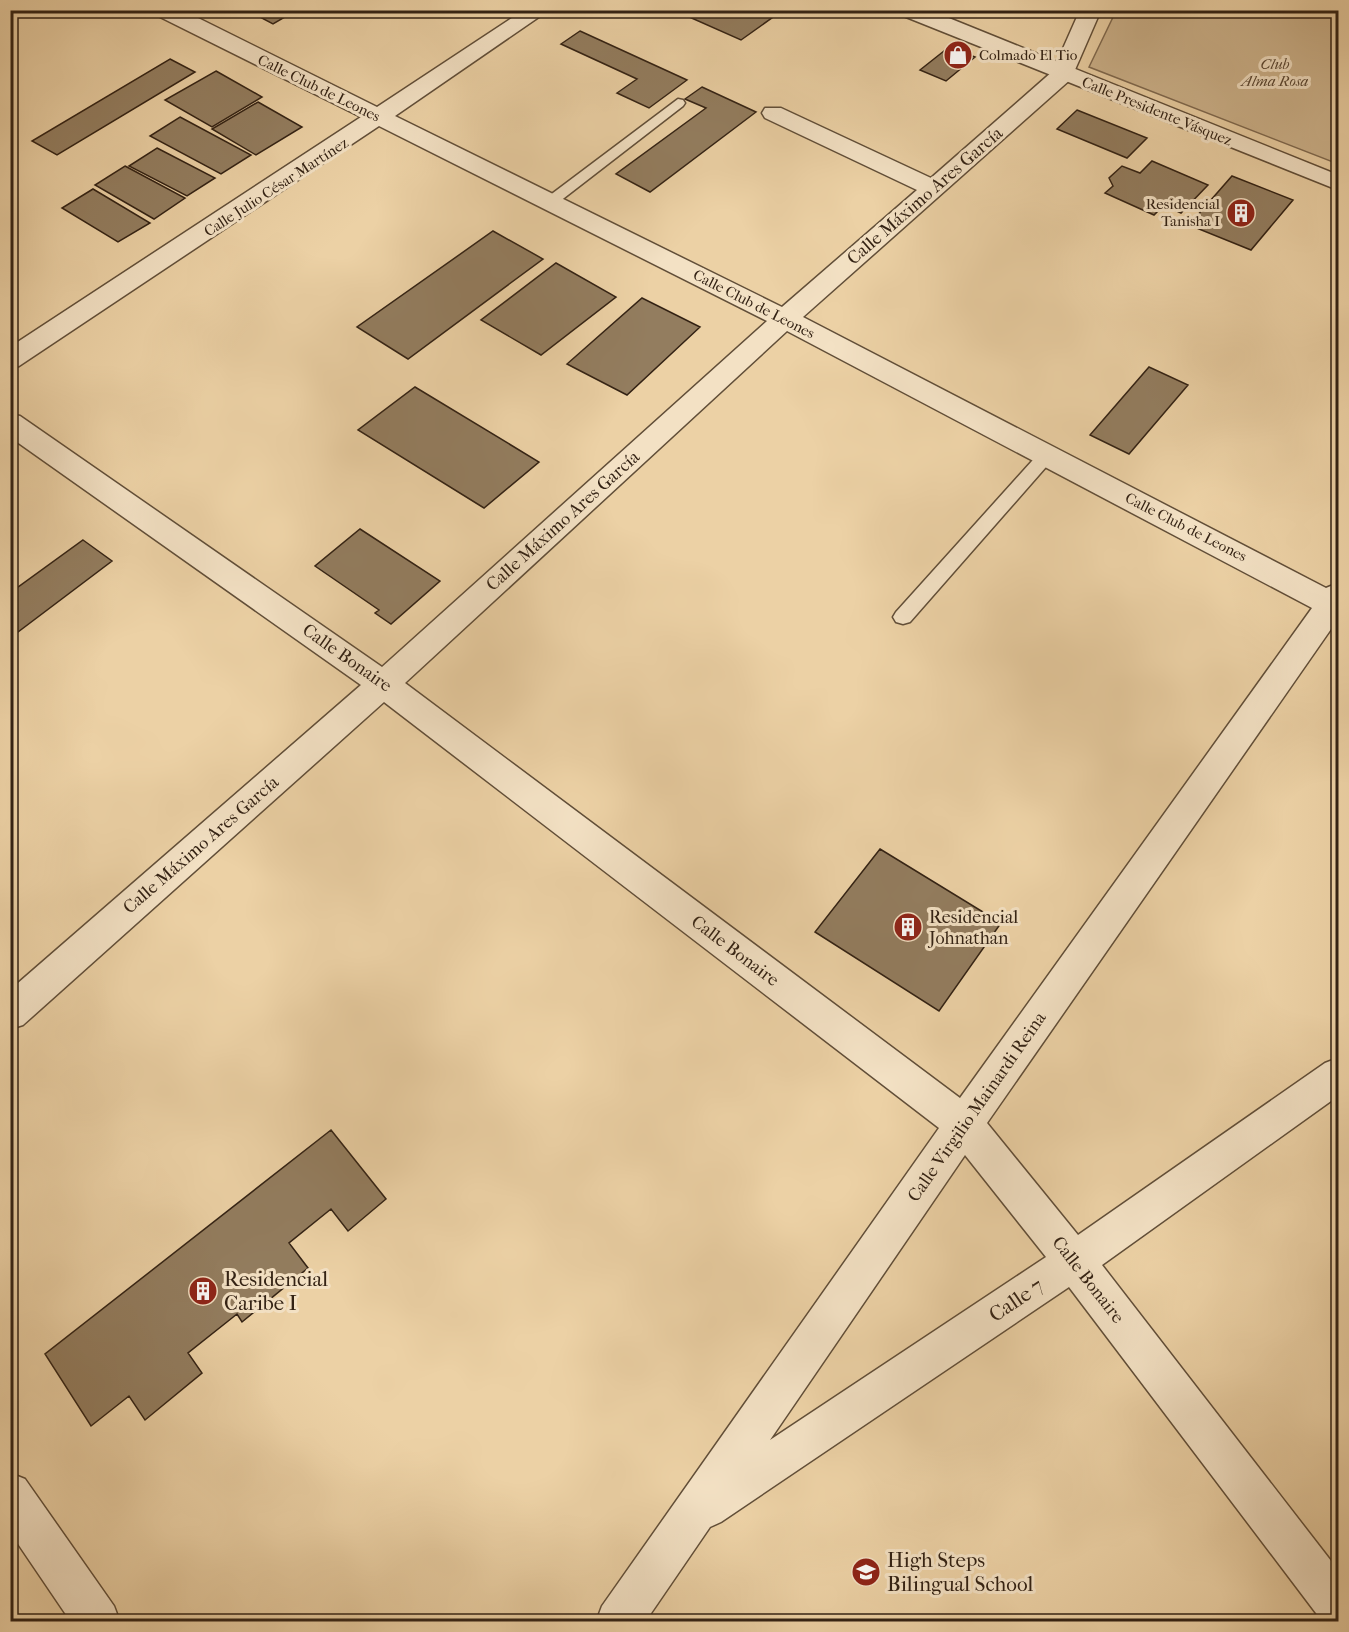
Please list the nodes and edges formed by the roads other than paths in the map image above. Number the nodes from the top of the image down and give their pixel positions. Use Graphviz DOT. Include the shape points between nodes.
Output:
graph roads {
  1 [pos="164,10"];
  2 [pos="539,10"];
  3 [pos="909,10"];
  4 [pos="1091,10"];
  5 [pos="1063,74"];
  6 [pos="678,103"];
  7 [pos="773,113"];
  8 [pos="380,118"];
  9 [pos="1338,183"];
  10 [pos="933,188"];
  11 [pos="550,202"];
  12 [pos="785,319"];
  13 [pos="10,360"];
  14 [pos="10,423"];
  15 [pos="1047,455"];
  16 [pos="1337,602"];
  17 [pos="903,617"];
  18 [pos="383,684"];
  19 [pos="10,1013"];
  20 [pos="1338,1075"];
  21 [pos="964,1124"];
  22 [pos="1074,1261"];
  23 [pos="10,1494"];
  24 [pos="690,1518"];
  25 [pos="1338,1605"];
  26 [pos="98,1622"];
  27 [pos="618,1622"];
  1 -- 8 [label="street, Calle Club de Leones"];
  2 -- 8 [label="street, Calle Julio César Martínez"];
  3 -- 5 [label="street, Calle Presidente Vásquez"];
  4 -- 5 [label="street, Calle Máximo Ares García"];
  5 -- 9 [label="street, Calle Presidente Vásquez"];
  5 -- 10 [label="street, Calle Máximo Ares García"];
  6 -- 11 [label="lane"];
  7 -- 10 [label="street"];
  8 -- 11 [label="street, Calle Club de Leones"];
  8 -- 13 [label="street, Calle Julio César Martínez"];
  10 -- 12 [label="street, Calle Máximo Ares García"];
  11 -- 12 [label="street, Calle Club de Leones"];
  12 -- 15 [label="street, Calle Club de Leones"];
  12 -- 18 [label="street, Calle Máximo Ares García"];
  14 -- 18 [label="street, Calle Bonaire"];
  15 -- 16 [label="street, Calle Club de Leones"];
  15 -- 17 [label="lane"];
  16 -- 21 [label="street, Calle Virgilio Mainardi Reina"];
  18 -- 19 [label="street, Calle Máximo Ares García"];
  18 -- 21 [label="street, Calle Bonaire"];
  20 -- 22 [label="street, Calle 7"];
  21 -- 22 [label="street, Calle Bonaire"];
  21 -- 24 [label="street, Calle Virgilio Mainardi Reina"];
  22 -- 24 [label="street, Calle 7"];
  22 -- 25 [label="street, Calle Bonaire"];
  23 -- 26 [label="street"];
  24 -- 27 [label="street, Calle Virgilio Mainardi Reina"];
}
